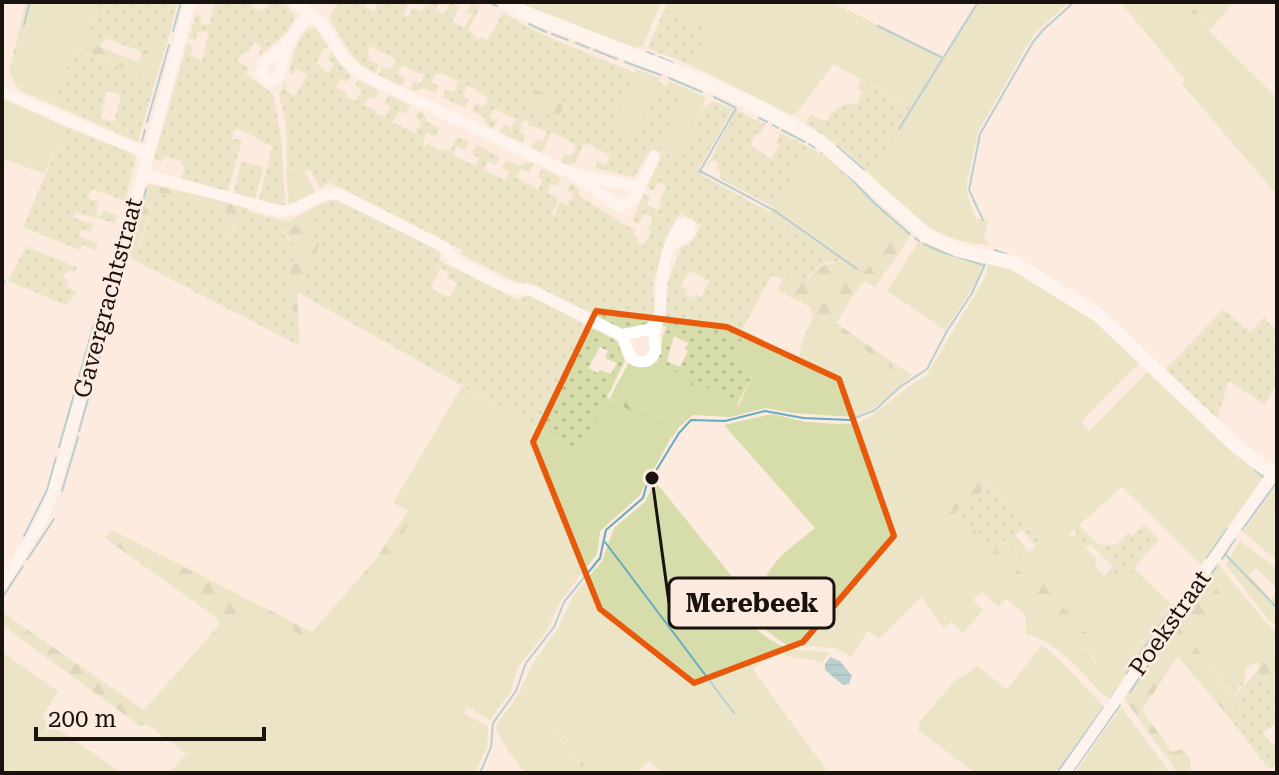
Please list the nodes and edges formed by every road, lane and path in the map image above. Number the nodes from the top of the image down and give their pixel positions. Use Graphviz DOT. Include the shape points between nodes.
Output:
graph roads {
  1 [pos="190,2"];
  2 [pos="295,2"];
  3 [pos="505,2"];
  4 [pos="309,13"];
  5 [pos="286,45"];
  6 [pos="2,92"];
  7 [pos="148,154"];
  8 [pos="654,156"];
  9 [pos="570,173"];
  10 [pos="142,174"];
  11 [pos="639,189"];
  12 [pos="670,246"];
  13 [pos="656,323"];
  14 [pos="622,335"];
  15 [pos="1276,472"];
  16 [pos="2,585"];
  17 [pos="1065,773"];
  1 -- 7 [label="street, Gavergrachtstraat"];
  2 -- 4 [label="street"];
  3 -- 15 [label="main road" via="713,86 818,140 928,236 958,250 1014,263 1098,315 1236,446"];
  4 -- 5 [label="street"];
  4 -- 9 [label="street" via="353,68"];
  6 -- 7 [label="street"];
  7 -- 10 [label="street, Gavergrachtstraat"];
  8 -- 11 [label="street"];
  9 -- 11 [label="street"];
  9 -- 11 [label="street" via="619,206 632,201"];
  10 -- 14 [label="street" via="279,211 327,193 340,195 444,247 455,261 508,288 533,291"];
  10 -- 16 [label="street, Gavergrachtstraat" via="52,496"];
  12 -- 13 [label="street"];
  13 -- 14 [label="street"];
  13 -- 14 [label="street" via="656,351 648,361 630,358"];
  15 -- 17 [label="street, Poekstraat"];
}
